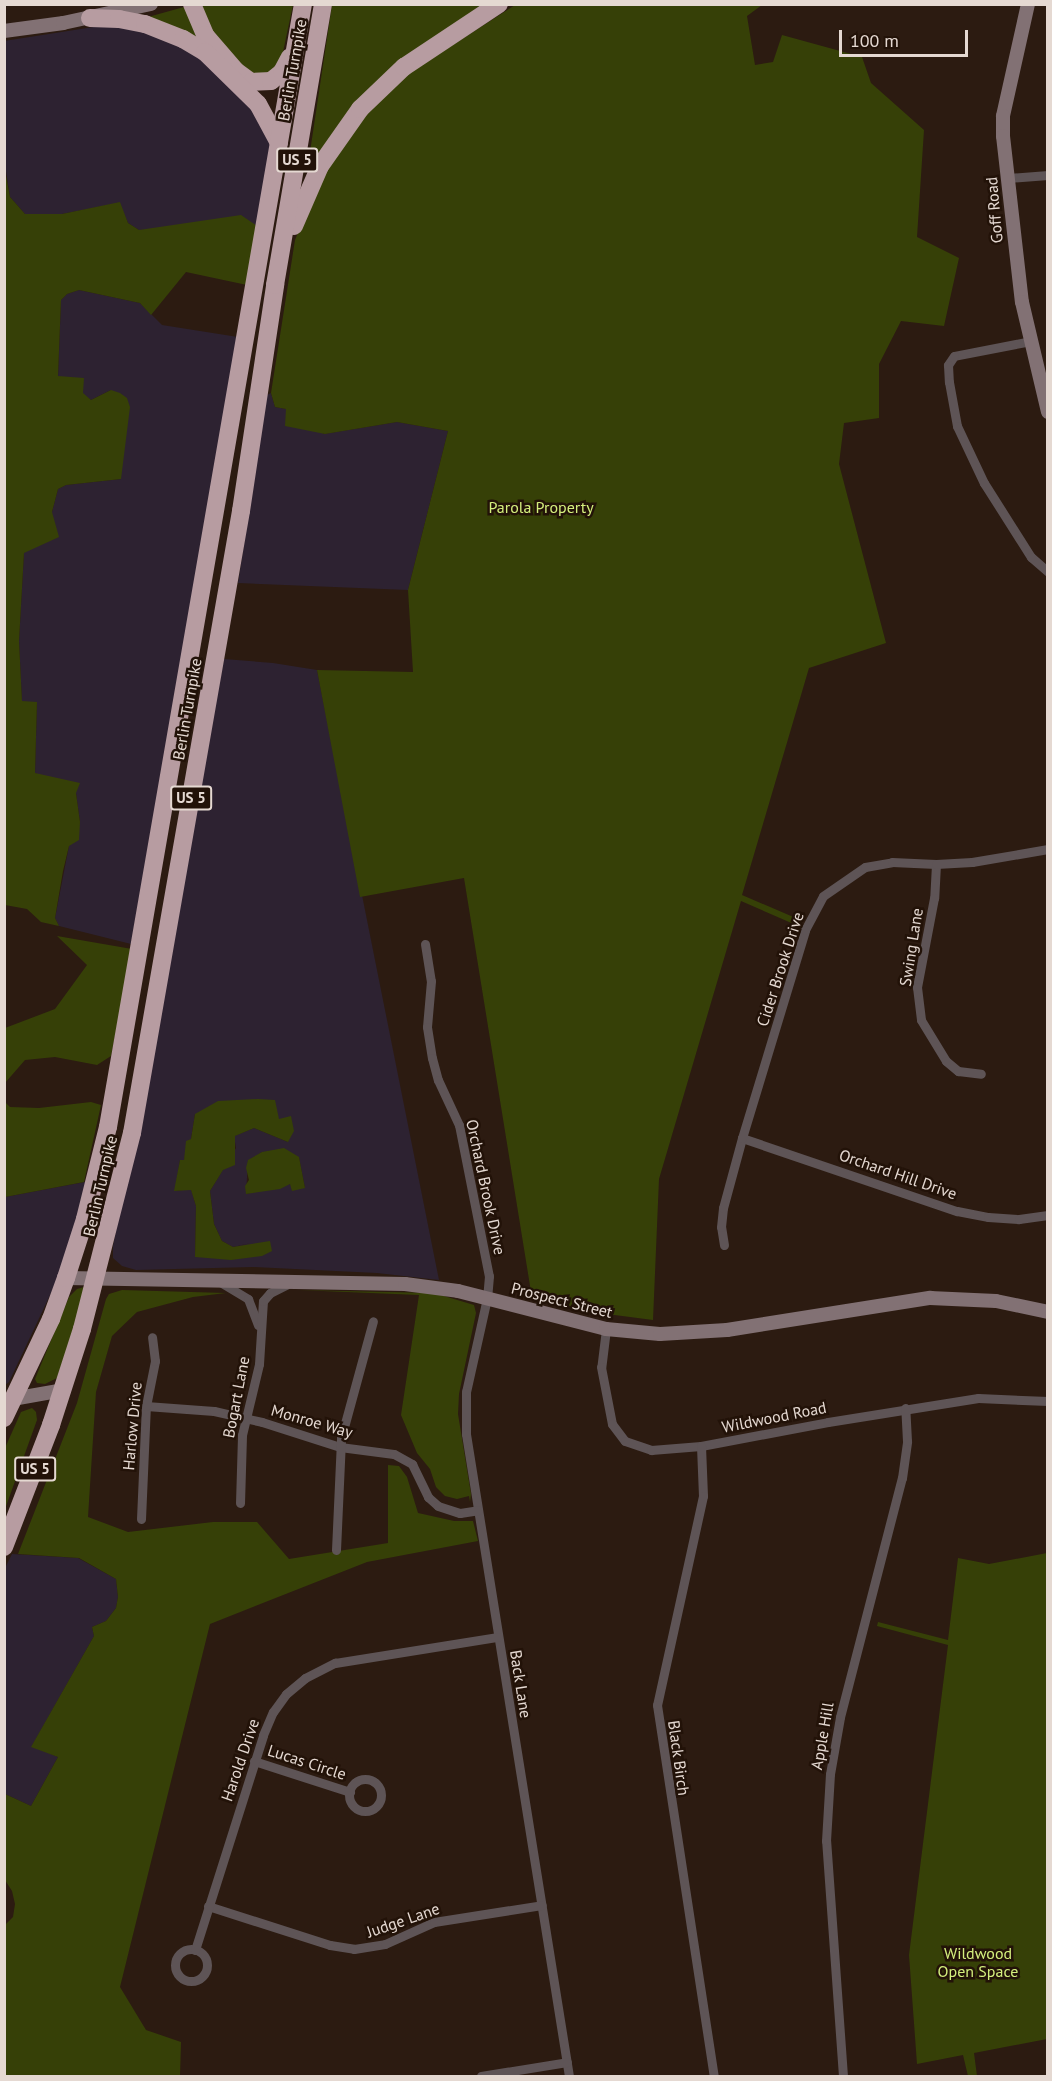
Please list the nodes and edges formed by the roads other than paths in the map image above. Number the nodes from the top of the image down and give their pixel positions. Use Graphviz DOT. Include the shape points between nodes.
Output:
graph roads {
  1 [pos="150,4"];
  2 [pos="192,4"];
  3 [pos="303,4"];
  4 [pos="323,4"];
  5 [pos="499,4"];
  6 [pos="1028,4"];
  7 [pos="90,18"];
  8 [pos="4,31"];
  9 [pos="297,38"];
  10 [pos="233,73"];
  11 [pos="279,143"];
  12 [pos="1047,175"];
  13 [pos="1008,178"];
  14 [pos="275,285"];
  15 [pos="1031,341"];
  16 [pos="1047,412"];
  17 [pos="1047,572"];
  18 [pos="1047,849"];
  19 [pos="936,864"];
  20 [pos="425,944"];
  21 [pos="138,945"];
  22 [pos="165,949"];
  23 [pos="981,1074"];
  24 [pos="742,1138"];
  25 [pos="1047,1215"];
  26 [pos="724,1245"];
  27 [pos="66,1278"];
  28 [pos="97,1278"];
  29 [pos="216,1279"];
  30 [pos="294,1280"];
  31 [pos="487,1298"];
  32 [pos="1047,1312"];
  33 [pos="373,1321"];
  34 [pos="606,1329"];
  35 [pos="261,1333"];
  36 [pos="152,1337"];
  37 [pos="64,1390"];
  38 [pos="9,1399"];
  39 [pos="1047,1401"];
  40 [pos="146,1406"];
  41 [pos="906,1408"];
  42 [pos="4,1418"];
  43 [pos="245,1418"];
  44 [pos="701,1446"];
  45 [pos="340,1447"];
  46 [pos="240,1503"];
  47 [pos="478,1510"];
  48 [pos="141,1519"];
  49 [pos="4,1547"];
  50 [pos="336,1550"];
  51 [pos="498,1637"];
  52 [pos="255,1761"];
  53 [pos="350,1792"];
  54 [pos="542,1905"];
  55 [pos="208,1906"];
  56 [pos="195,1950"];
  57 [pos="567,2062"];
  58 [pos="481,2076"];
  59 [pos="569,2076"];
  60 [pos="714,2076"];
  61 [pos="843,2076"];
  1 -- 7 [label="main road"];
  2 -- 10 [label="highway" via="205,35"];
  3 -- 9 [label="highway, Berlin Turnpike / US 5"];
  4 -- 14 [label="highway, Berlin Turnpike / US 5"];
  5 -- 14 [label="highway" via="404,67 352,118 307,192"];
  6 -- 13 [label="main road, Goff Road" via="1004,116"];
  7 -- 8 [label="main road"];
  7 -- 10 [label="highway" via="132,21 170,33"];
  9 -- 10 [label="highway" via="282,72 272,81 251,82"];
  9 -- 11 [label="highway, Berlin Turnpike / US 5"];
  10 -- 11 [label="highway" via="265,114"];
  11 -- 21 [label="highway, Berlin Turnpike / US 5"];
  12 -- 13 [label="street"];
  13 -- 15 [label="main road, Goff Road" via="1015,251"];
  14 -- 22 [label="highway, Berlin Turnpike / US 5" via="241,512"];
  15 -- 16 [label="main road, Goff Road"];
  15 -- 17 [label="street" via="954,356 948,365 949,382 957,426 984,483 1031,557"];
  18 -- 19 [label="street, Cider Brook Drive"];
  19 -- 23 [label="street, Swing Lane" via="934,898 917,987 921,1020 946,1062 958,1071"];
  19 -- 24 [label="street, Cider Brook Drive" via="892,862 865,867 823,896 805,930"];
  20 -- 31 [label="street, Orchard Brook Drive" via="431,981 427,1027 432,1058 459,1125 487,1265"];
  21 -- 22 [label="highway"];
  21 -- 27 [label="highway, Berlin Turnpike / US 5" via="108,1126"];
  22 -- 28 [label="highway, Berlin Turnpike / US 5" via="132,1134"];
  24 -- 25 [label="street, Orchard Hill Drive" via="957,1211 1009,1218"];
  24 -- 26 [label="street, Cider Brook Drive" via="723,1208"];
  27 -- 28 [label="main road, Prospect Street"];
  27 -- 38 [label="highway, Berlin Turnpike / US 5" via="51,1319"];
  28 -- 29 [label="main road, Prospect Street"];
  28 -- 37 [label="highway, Berlin Turnpike / US 5"];
  29 -- 30 [label="main road, Prospect Street"];
  29 -- 35 [label="street, Bogart Lane" via="248,1299"];
  30 -- 31 [label="main road, Prospect Street" via="423,1285"];
  30 -- 35 [label="street, Bogart Lane" via="266,1297"];
  31 -- 34 [label="main road, Prospect Street"];
  31 -- 47 [label="street, Back Lane" via="465,1404"];
  32 -- 34 [label="main road, Prospect Street" via="996,1301 930,1298 702,1333 660,1335"];
  33 -- 45 [label="street"];
  34 -- 44 [label="street, Wildwood Road" via="601,1367 606,1398 612,1424 625,1441 651,1450"];
  35 -- 43 [label="street, Bogart Lane" via="259,1364"];
  36 -- 40 [label="street, Harlow Drive" via="155,1360"];
  37 -- 38 [label="main road"];
  37 -- 49 [label="highway, Berlin Turnpike / US 5"];
  38 -- 42 [label="highway, Berlin Turnpike / US 5"];
  39 -- 41 [label="street, Wildwood Road" via="978,1398"];
  40 -- 43 [label="street, Monroe Way" via="197,1408"];
  40 -- 48 [label="street, Harlow Drive"];
  41 -- 44 [label="street, Wildwood Road"];
  41 -- 61 [label="street, Apple Hill" via="902,1478 840,1717 830,1774 826,1841"];
  43 -- 45 [label="street, Monroe Way"];
  43 -- 46 [label="street, Bogart Lane"];
  44 -- 60 [label="street, Black Birch" via="703,1496 657,1705"];
  45 -- 47 [label="street, Monroe Way" via="400,1456 417,1470 428,1497 438,1506 452,1512"];
  45 -- 50 [label="street"];
  47 -- 51 [label="street, Back Lane"];
  51 -- 52 [label="street, Harold Drive" via="361,1658 315,1672 279,1702"];
  51 -- 54 [label="street, Back Lane"];
  52 -- 53 [label="street, Lucas Circle"];
  52 -- 55 [label="street, Harold Drive"];
  54 -- 55 [label="street, Judge Lane" via="434,1922 385,1944 354,1949"];
  54 -- 57 [label="street, Back Lane"];
  55 -- 56 [label="street, Harold Drive"];
  57 -- 58 [label="street"];
  57 -- 59 [label="street, Back Lane"];
}
